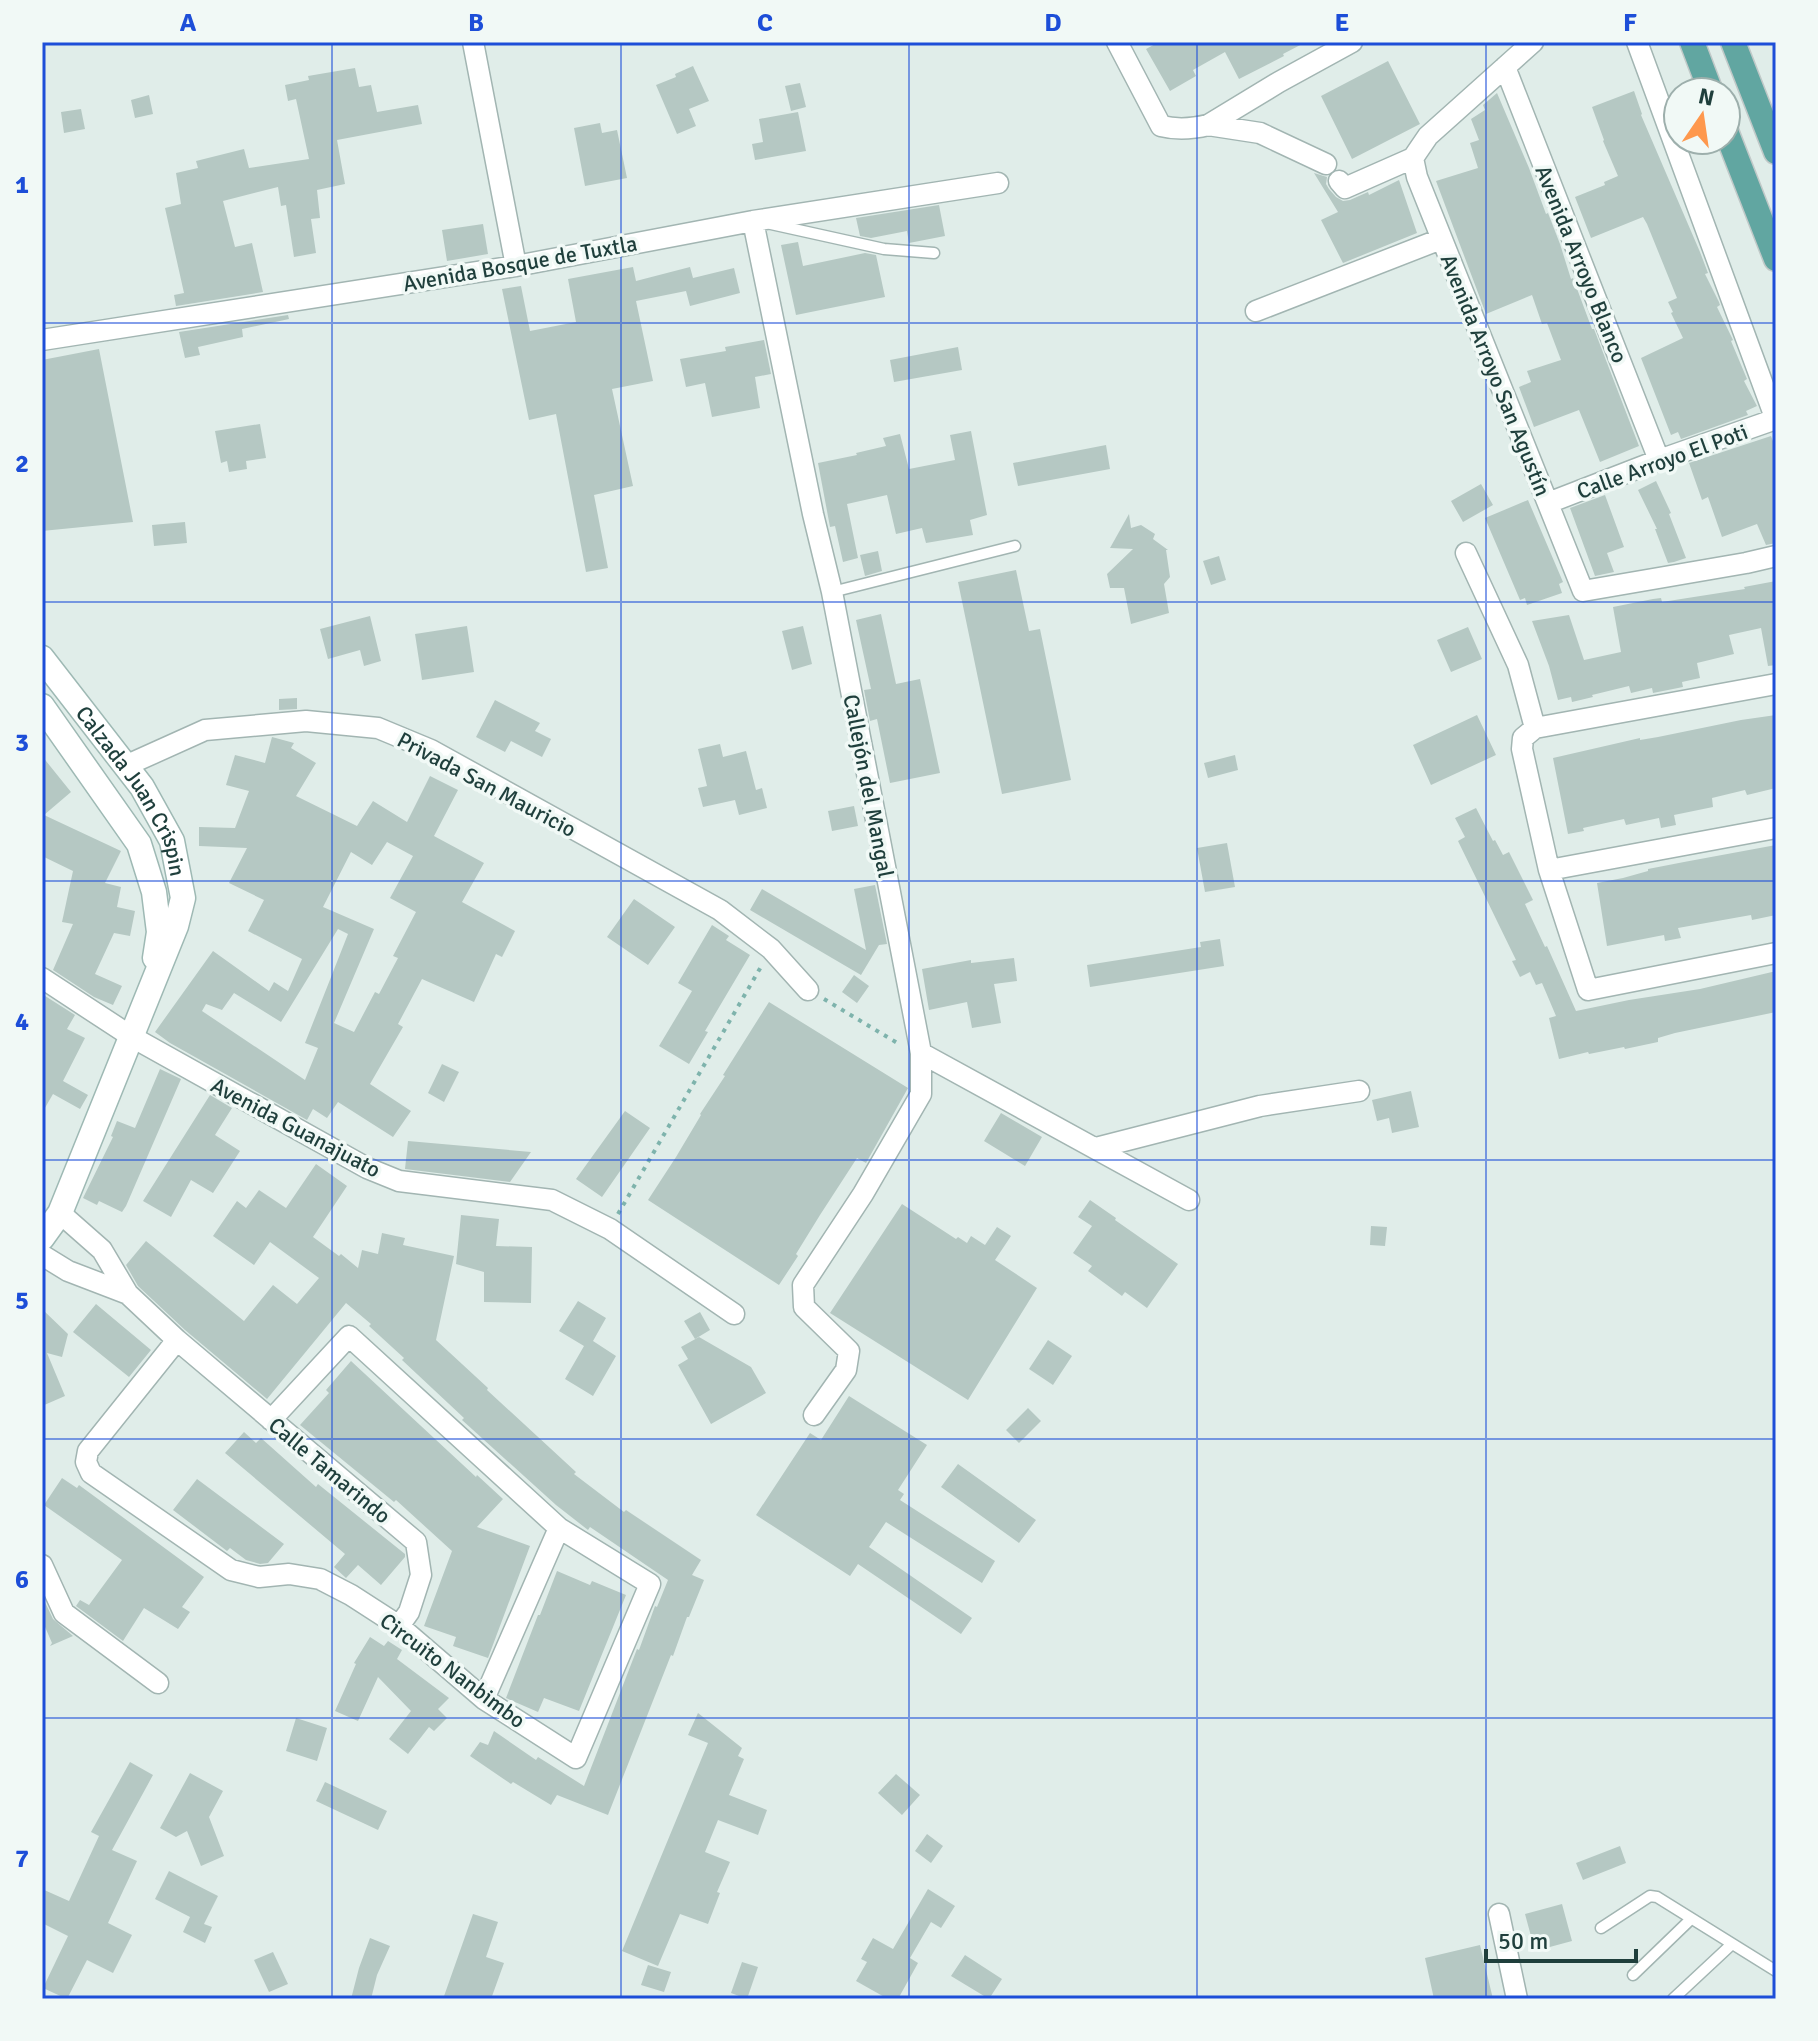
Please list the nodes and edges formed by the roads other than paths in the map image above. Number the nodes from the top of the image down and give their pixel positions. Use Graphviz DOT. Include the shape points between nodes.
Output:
graph roads {
  1 [pos="473,42"];
  2 [pos="1117,42"];
  3 [pos="1352,42"];
  4 [pos="1533,42"];
  5 [pos="1637,42"];
  6 [pos="1692,42"];
  7 [pos="1733,42"];
  8 [pos="1505,67"];
  9 [pos="1705,76"];
  10 [pos="1208,125"];
  11 [pos="1776,152"];
  12 [pos="1736,156"];
  13 [pos="1413,158"];
  14 [pos="1326,164"];
  15 [pos="998,183"];
  16 [pos="1342,184"];
  17 [pos="753,221"];
  18 [pos="1441,239"];
  19 [pos="934,253"];
  20 [pos="1776,259"];
  21 [pos="516,266"];
  22 [pos="1256,311"];
  23 [pos="42,340"];
  24 [pos="1776,420"];
  25 [pos="1659,460"];
  26 [pos="1548,503"];
  27 [pos="1015,546"];
  28 [pos="1466,553"];
  29 [pos="1776,556"];
  30 [pos="832,592"];
  31 [pos="42,658"];
  32 [pos="1776,684"];
  33 [pos="42,706"];
  34 [pos="1535,728"];
  35 [pos="125,766"];
  36 [pos="1776,828"];
  37 [pos="1549,870"];
  38 [pos="1776,953"];
  39 [pos="42,978"];
  40 [pos="152,982"];
  41 [pos="808,990"];
  42 [pos="132,1037"];
  43 [pos="921,1053"];
  44 [pos="1359,1091"];
  45 [pos="1096,1148"];
  46 [pos="1189,1200"];
  47 [pos="60,1213"];
  48 [pos="42,1238"];
  49 [pos="42,1255"];
  50 [pos="128,1294"];
  51 [pos="734,1314"];
  52 [pos="177,1340"];
  53 [pos="814,1415"];
  54 [pos="271,1420"];
  55 [pos="559,1528"];
  56 [pos="42,1565"];
  57 [pos="399,1626"];
  58 [pos="158,1683"];
  59 [pos="484,1699"];
  60 [pos="1499,1914"];
  61 [pos="1691,1919"];
  62 [pos="1601,1928"];
  63 [pos="1732,1944"];
  64 [pos="1776,1971"];
  65 [pos="1633,1975"];
  66 [pos="1517,1999"];
  67 [pos="1673,1999"];
  1 -- 21 [label="street"];
  2 -- 10 [label="street" via="1161,126"];
  3 -- 10 [label="street"];
  4 -- 8 [label="street"];
  5 -- 24 [label="street"];
  6 -- 9 [label="main road"];
  7 -- 11 [label="main road"];
  8 -- 13 [label="street" via="1428,136"];
  8 -- 25 [label="street, Avenida Arroyo Blanco"];
  10 -- 14 [label="street" via="1260,133"];
  12 -- 20 [label="main road"];
  13 -- 16 [label="street"];
  13 -- 18 [label="street, Avenida Arroyo San Agustín"];
  15 -- 17 [label="street, Avenida Bosque de Tuxtla"];
  17 -- 19 [label="lane" via="884,249"];
  17 -- 21 [label="street, Avenida Bosque de Tuxtla"];
  17 -- 30 [label="street, Callejón del Mangal"];
  18 -- 22 [label="street"];
  18 -- 26 [label="street, Avenida Arroyo San Agustín"];
  21 -- 23 [label="street, Avenida Bosque de Tuxtla"];
  24 -- 25 [label="street, Calle Arroyo El Poti"];
  25 -- 26 [label="street, Calle Arroyo El Poti"];
  26 -- 29 [label="street, Avenida Arroyo San Agustín" via="1583,591"];
  27 -- 30 [label="lane"];
  28 -- 34 [label="street" via="1518,665"];
  30 -- 43 [label="street, Callejón del Mangal"];
  31 -- 35 [label="main road, Calzada Juan Crispin"];
  32 -- 34 [label="street"];
  33 -- 40 [label="main road, Calzada Juan Crispin" via="139,844 159,932"];
  34 -- 37 [label="street" via="1523,738 1522,749"];
  35 -- 40 [label="main road, Calzada Juan Crispin" via="172,841 183,898"];
  35 -- 41 [label="street, Privada San Mauricio" via="205,730 306,721 378,728 431,750 720,910 771,949"];
  36 -- 37 [label="street"];
  37 -- 38 [label="street" via="1588,990"];
  39 -- 42 [label="street, Avenida Guanajuato"];
  40 -- 42 [label="main road, Calzada Juan Crispin"];
  42 -- 47 [label="main road, Calzada Juan Crispin"];
  42 -- 51 [label="street, Avenida Guanajuato" via="399,1181 552,1200 610,1229"];
  43 -- 45 [label="street"];
  43 -- 53 [label="street, Callejón del Mangal" via="921,1094 803,1285 804,1307 849,1351 846,1370"];
  44 -- 45 [label="street" via="1260,1106"];
  45 -- 46 [label="street"];
  47 -- 48 [label="main road, Calzada Juan Crispin"];
  47 -- 50 [label="street" via="102,1250"];
  49 -- 50 [label="street"];
  50 -- 52 [label="street"];
  52 -- 54 [label="street, Calle Tamarindo"];
  52 -- 57 [label="street, Circuito Nanbimbo" via="88,1451 91,1473 231,1570 259,1577 320,1579"];
  54 -- 55 [label="street, Circuito Nanbimbo" via="349,1336"];
  54 -- 57 [label="street, Calle Tamarindo" via="416,1542 421,1575"];
  55 -- 59 [label="street"];
  55 -- 59 [label="street, Circuito Nanbimbo" via="650,1584 576,1758"];
  56 -- 58 [label="street" via="64,1613"];
  57 -- 59 [label="street, Circuito Nanbimbo"];
  60 -- 66 [label="street"];
  61 -- 62 [label="lane" via="1650,1896"];
  61 -- 63 [label="lane"];
  61 -- 65 [label="lane"];
  63 -- 64 [label="lane"];
  63 -- 67 [label="lane"];
}
